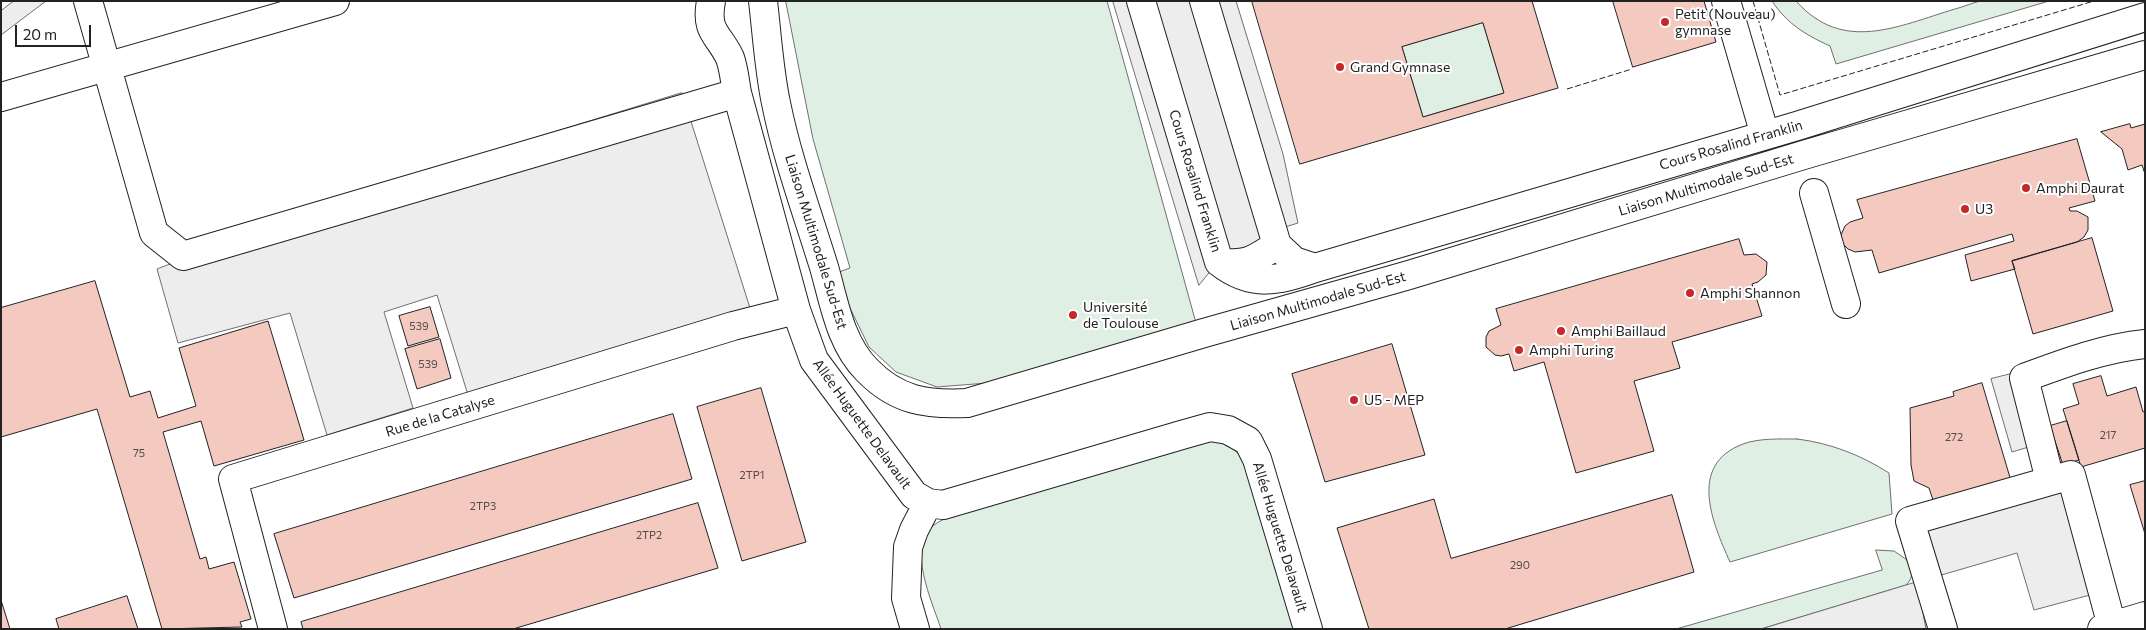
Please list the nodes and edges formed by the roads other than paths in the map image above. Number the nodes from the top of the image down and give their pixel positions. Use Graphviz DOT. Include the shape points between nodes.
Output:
graph roads {
  1 [pos="88,1"];
  2 [pos="711,1"];
  3 [pos="763,1"];
  4 [pos="1141,1"];
  5 [pos="1204,1"];
  6 [pos="1726,1"];
  7 [pos="321,4"];
  8 [pos="2145,17"];
  9 [pos="2145,55"];
  10 [pos="108,67"];
  11 [pos="737,93"];
  12 [pos="1,97"];
  13 [pos="1765,135"];
  14 [pos="1814,193"];
  15 [pos="1277,245"];
  16 [pos="1219,262"];
  17 [pos="1315,268"];
  18 [pos="1846,304"];
  19 [pos="796,310"];
  20 [pos="2145,344"];
  21 [pos="2050,480"];
  22 [pos="928,503"];
  23 [pos="2145,616"];
  24 [pos="2107,627"];
  25 [pos="273,629"];
  26 [pos="915,629"];
  27 [pos="1308,629"];
  28 [pos="1943,629"];
  1 -- 10 [label="street"];
  2 -- 11 [label="street, Allée Huguette Delavault" via="711,30 730,58"];
  3 -- 9 [label="street, Liaison Multimodale Sud-Est" via="776,102 844,338 866,370 890,388 918,402 943,404 968,404 1409,276"];
  4 -- 16 [label="street, Cours Rosalind Franklin"];
  5 -- 15 [label="street"];
  6 -- 13 [label="street"];
  7 -- 10 [label="street"];
  8 -- 13 [label="street, Cours Rosalind Franklin"];
  10 -- 11 [label="street" via="154,233 183,256"];
  10 -- 12 [label="street"];
  11 -- 19 [label="street, Allée Huguette Delavault"];
  13 -- 17 [label="street, Cours Rosalind Franklin"];
  14 -- 18 [label="street"];
  15 -- 16 [label="street" via="1238,265"];
  15 -- 17 [label="street" via="1294,261"];
  16 -- 17 [label="street, Cours Rosalind Franklin" via="1233,273 1260,280 1284,278"];
  19 -- 22 [label="street, Allée Huguette Delavault" via="814,360 914,495"];
  19 -- 25 [label="street, Rue de la Catalyse" via="733,326 233,479"];
  20 -- 21 [label="street" via="2058,365 2024,378"];
  21 -- 24 [label="street" via="2071,475"];
  21 -- 28 [label="street" via="1910,520"];
  22 -- 26 [label="street" via="908,547 906,598"];
  22 -- 27 [label="street, Allée Huguette Delavault" via="943,505 1210,427 1228,430 1248,441 1258,460"];
  23 -- 24 [label="street"];
}
